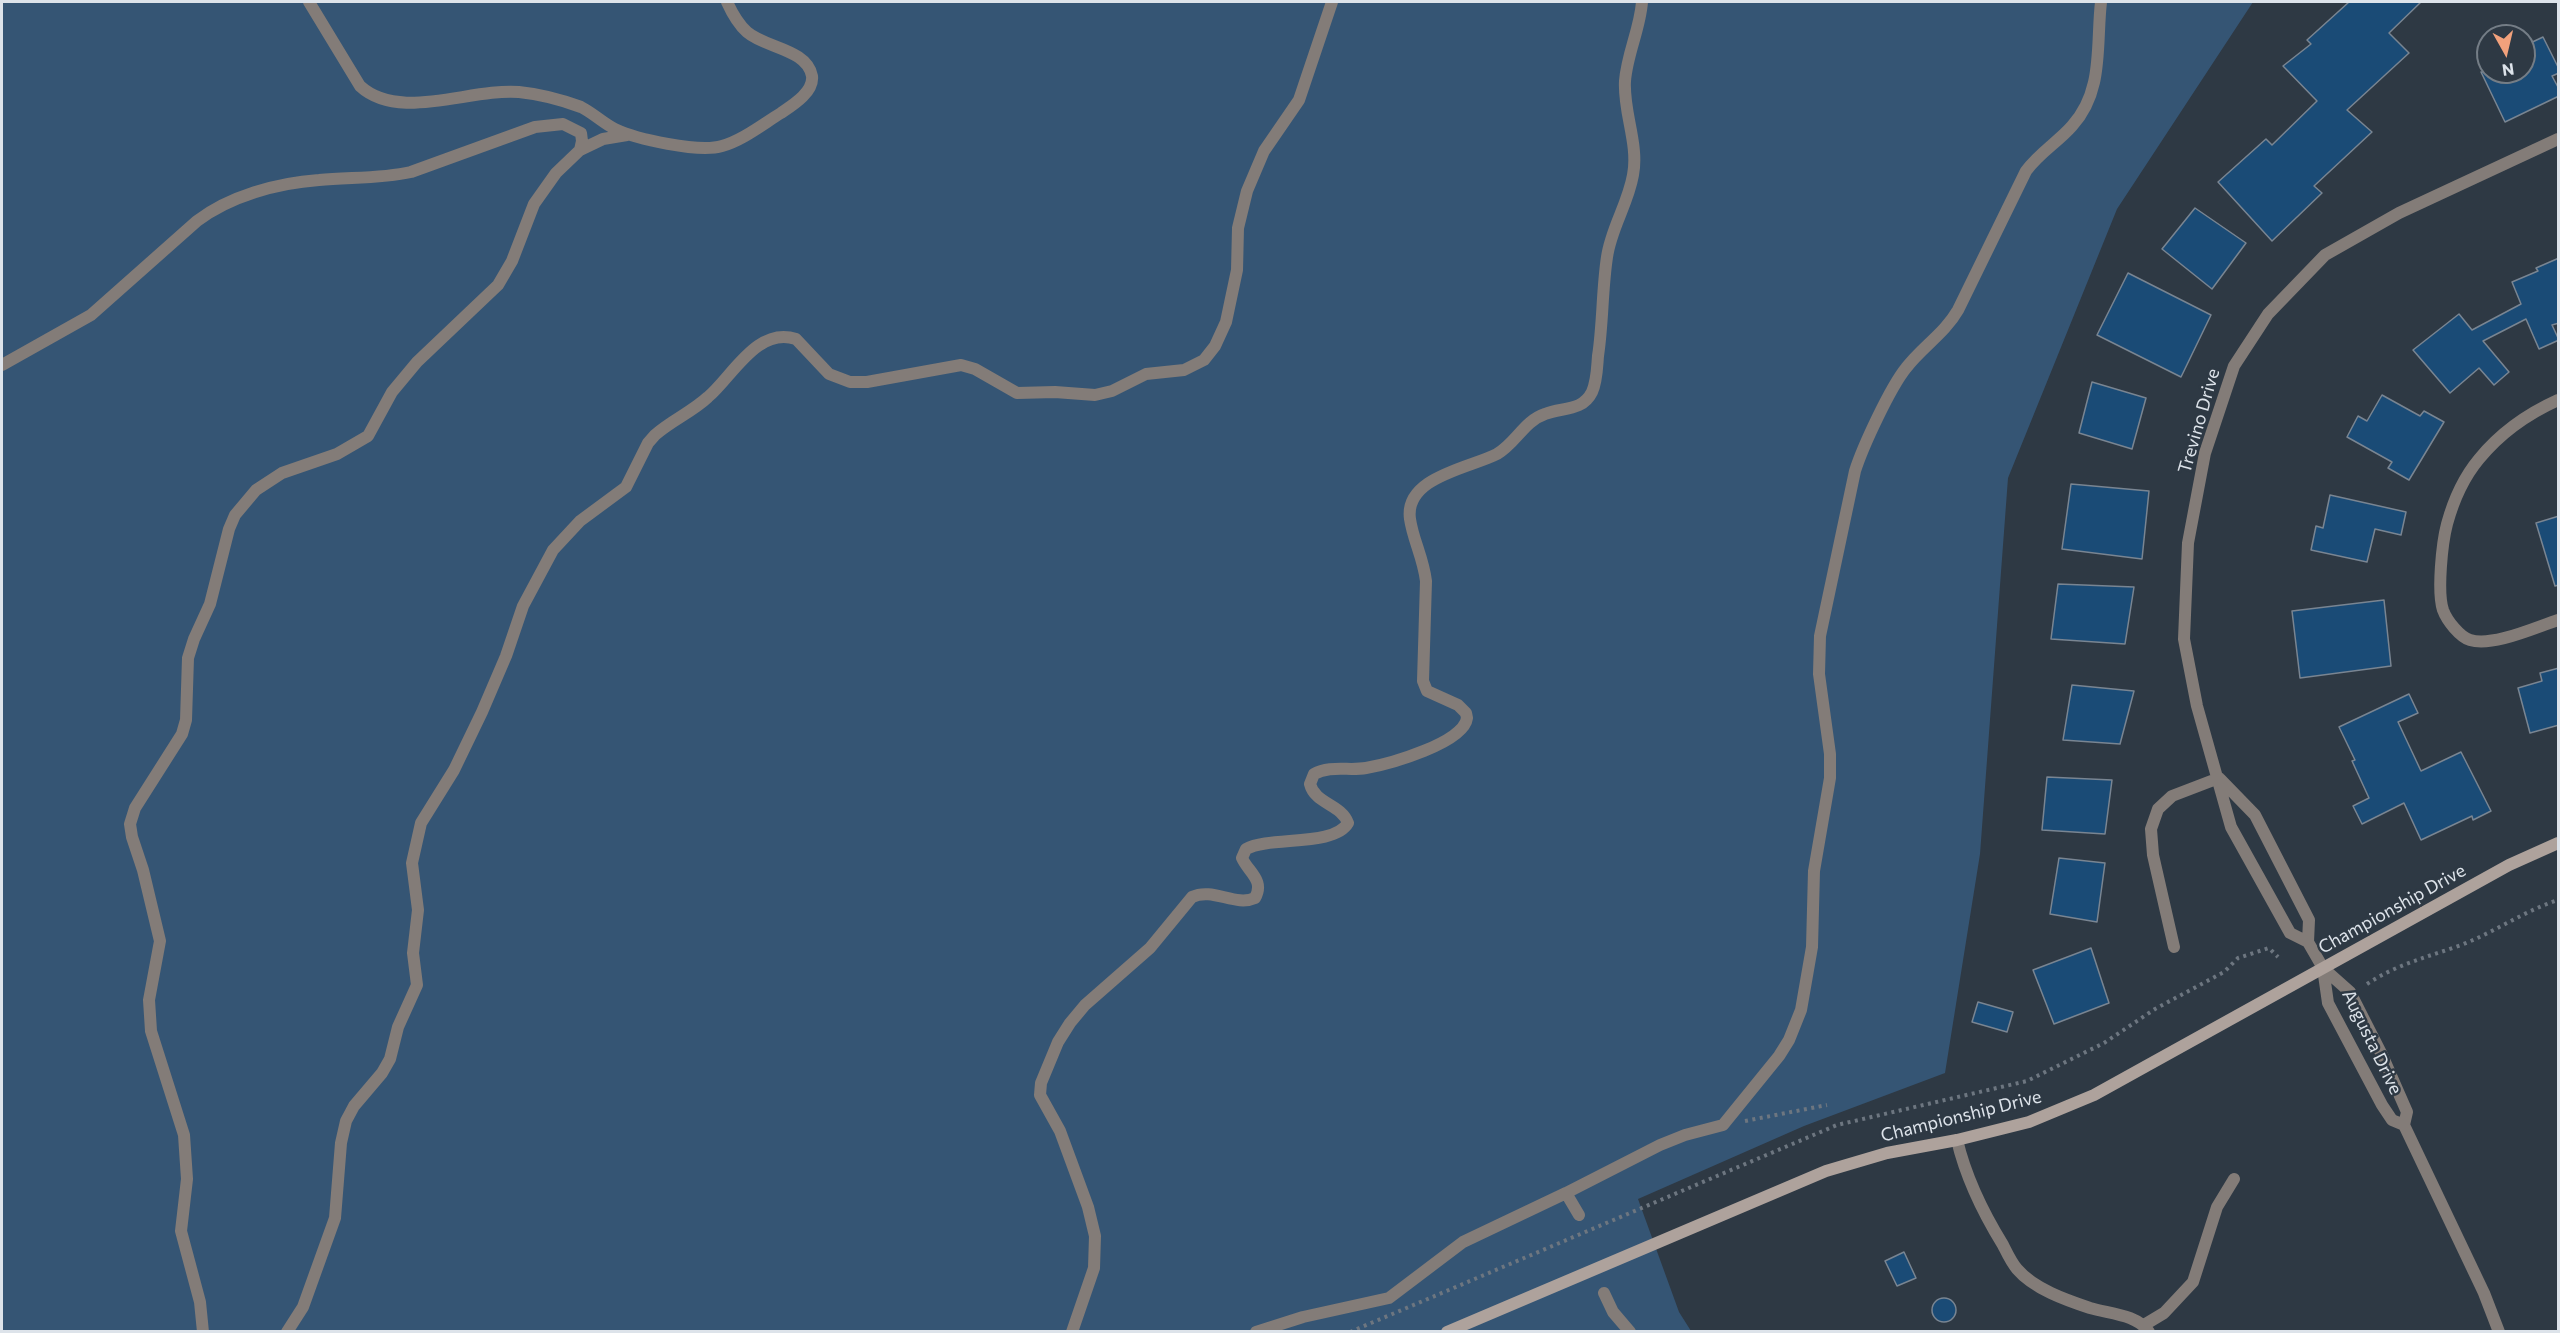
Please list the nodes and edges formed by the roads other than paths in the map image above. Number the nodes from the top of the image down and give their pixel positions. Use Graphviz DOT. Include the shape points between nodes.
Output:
graph roads {
  1 [pos="309,2"];
  2 [pos="727,2"];
  3 [pos="1332,2"];
  4 [pos="1642,2"];
  5 [pos="2100,2"];
  6 [pos="629,135"];
  7 [pos="2559,139"];
  8 [pos="580,150"];
  9 [pos="2,365"];
  10 [pos="2559,400"];
  11 [pos="2559,620"];
  12 [pos="2219,778"];
  13 [pos="2559,843"];
  14 [pos="2308,942"];
  15 [pos="2174,946"];
  16 [pos="2323,968"];
  17 [pos="2404,1125"];
  18 [pos="1957,1140"];
  19 [pos="2234,1179"];
  20 [pos="1566,1193"];
  21 [pos="1579,1215"];
  22 [pos="1604,1293"];
  23 [pos="2147,1328"];
  24 [pos="203,1332"];
  25 [pos="287,1332"];
  26 [pos="1072,1332"];
  27 [pos="1256,1332"];
  28 [pos="1447,1332"];
  29 [pos="1630,1332"];
  30 [pos="2499,1332"];
  1 -- 6 [label="street" via="360,86 371,96 381,100 435,101 502,91 529,93 579,107"];
  2 -- 6 [label="street" via="746,32 803,60 809,67 811,88 784,111 720,147 698,148"];
  3 -- 25 [label="street" via="1299,100 1264,152 1247,191 1238,228 1237,270 1226,322 1204,360 1184,370 1146,374 1104,394 1023,394 961,365 850,382 829,374 796,339 777,337 744,357 708,398 655,435 626,487 580,521 559,543 526,599 500,671 454,770 417,833 412,863 418,910 413,952 417,985 398,1027 390,1059 346,1121 335,1218 303,1307"];
  4 -- 26 [label="street" via="1625,82 1634,174 1610,240 1593,390 1578,406 1534,418 1498,453 1425,485 1410,507 1426,581 1423,681 1427,691 1463,709 1467,718 1464,728 1446,741 1384,764 1314,774 1310,784 1314,794 1344,815 1348,823 1345,827 1325,836 1246,849 1242,858 1258,882 1255,898 1241,901 1203,894 1192,897 1150,948 1085,1005 1058,1042 1040,1095 1060,1131 1095,1236 1094,1268"];
  5 -- 20 [label="street" via="2096,77 2088,105 2071,128 2026,171 1959,310 1902,374 1858,460 1820,636 1819,674 1830,778 1814,871 1814,932 1804,999 1790,1040 1729,1119 1719,1126 1660,1144"];
  6 -- 8 [label="street" via="603,139"];
  7 -- 12 [label="street, Trevino Drive" via="2399,213 2325,255 2268,314 2234,366 2205,453 2188,543 2184,639 2197,706"];
  8 -- 9 [label="street" via="581,133 563,124 550,124 411,172 304,181 237,198 196,221 83,321"];
  8 -- 24 [label="street" via="556,173 534,204 512,261 498,285 417,362 392,392 369,436 282,473 256,490 235,515 210,604 188,658 182,734 135,808 130,824 132,837 160,941 149,1000 151,1031 184,1135 187,1179 181,1231 200,1302"];
  10 -- 11 [label="street" via="2528,414 2478,460 2459,491 2441,549 2443,610 2456,630 2469,640 2499,639"];
  12 -- 14 [label="street, Trevino Drive" via="2255,815 2309,920"];
  12 -- 14 [label="street, Trevino Drive" via="2231,827 2290,933"];
  12 -- 15 [label="street" via="2172,796 2158,809 2151,829 2153,855"];
  13 -- 16 [label="street, Championship Drive" via="2509,865"];
  14 -- 16 [label="street, Trevino Drive"];
  16 -- 17 [label="street, Augusta Drive" via="2328,1003 2382,1105 2392,1120"];
  16 -- 17 [label="street, Augusta Drive" via="2350,992 2407,1113"];
  16 -- 18 [label="street, Championship Drive" via="2094,1095 2029,1122"];
  17 -- 30 [label="street, Augusta Drive"];
  18 -- 23 [label="street" via="1965,1174 1986,1218 2018,1269 2056,1294"];
  18 -- 28 [label="street, Championship Drive" via="1887,1153 1826,1171"];
  19 -- 23 [label="street" via="2217,1207 2193,1282"];
  20 -- 21 [label="street"];
  20 -- 27 [label="street" via="1463,1242 1389,1298"];
  22 -- 29 [label="street" via="1613,1312"];
}
